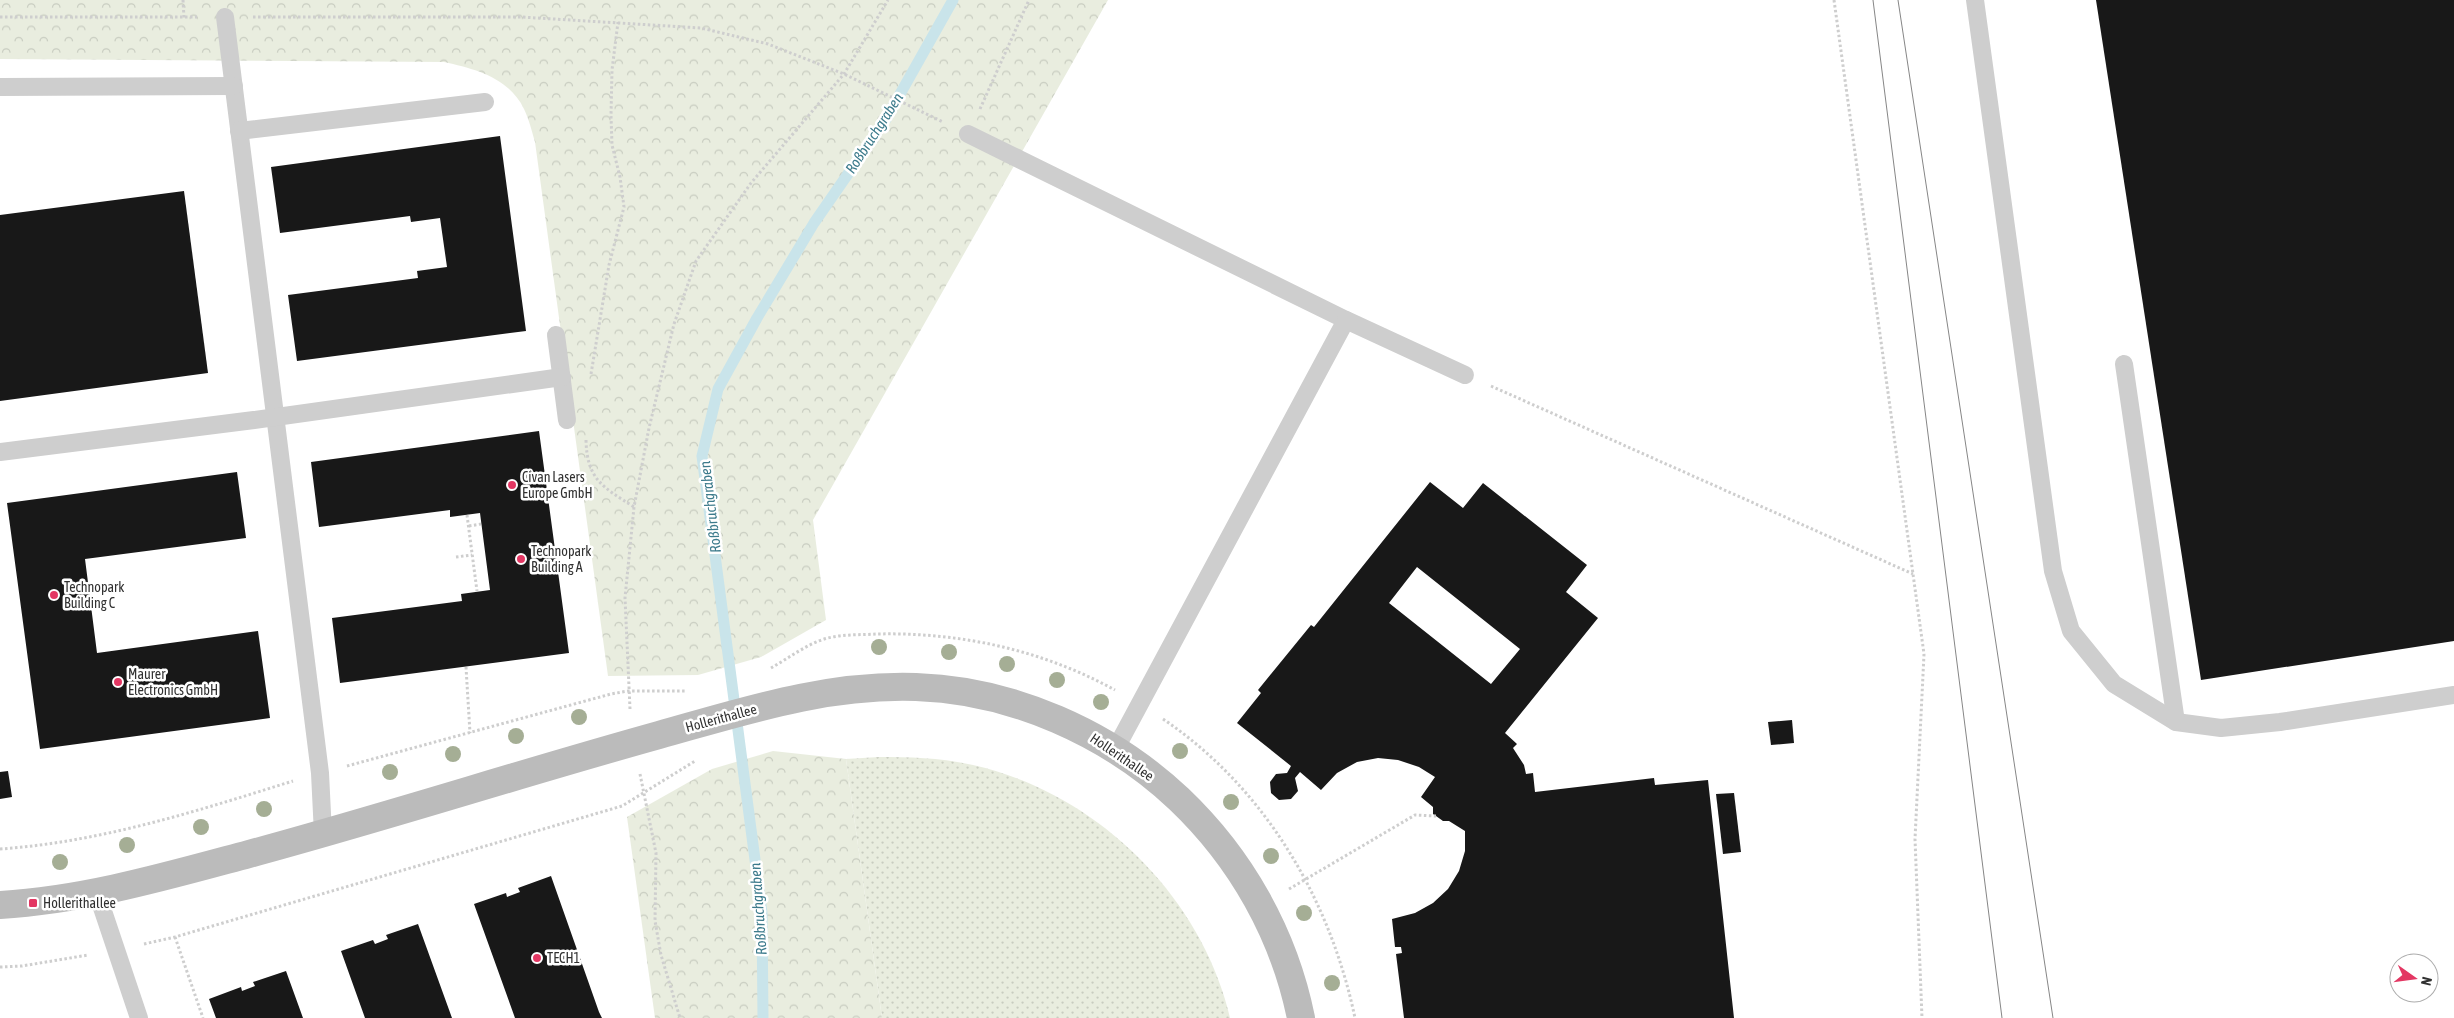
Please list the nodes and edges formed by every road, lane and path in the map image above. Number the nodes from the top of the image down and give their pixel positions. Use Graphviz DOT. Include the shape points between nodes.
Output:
graph roads {
  1 [pos="183,0"];
  2 [pos="888,0"];
  3 [pos="1029,0"];
  4 [pos="1834,0"];
  5 [pos="1975,0"];
  6 [pos="0,17"];
  7 [pos="225,17"];
  8 [pos="184,18"];
  9 [pos="618,22"];
  10 [pos="844,74"];
  11 [pos="234,86"];
  12 [pos="0,87"];
  13 [pos="485,102"];
  14 [pos="918,110"];
  15 [pos="239,131"];
  16 [pos="968,134"];
  17 [pos="1346,320"];
  18 [pos="556,335"];
  19 [pos="2124,364"];
  20 [pos="1465,375"];
  21 [pos="562,377"];
  22 [pos="590,380"];
  23 [pos="276,417"];
  24 [pos="567,420"];
  25 [pos="586,433"];
  26 [pos="0,452"];
  27 [pos="634,507"];
  28 [pos="467,515"];
  29 [pos="481,524"];
  30 [pos="469,526"];
  31 [pos="472,555"];
  32 [pos="456,557"];
  33 [pos="1913,574"];
  34 [pos="477,591"];
  35 [pos="466,666"];
  36 [pos="628,691"];
  37 [pos="695,691"];
  38 [pos="2454,694"];
  39 [pos="2176,722"];
  40 [pos="470,733"];
  41 [pos="1114,750"];
  42 [pos="698,760"];
  43 [pos="320,773"];
  44 [pos="644,792"];
  45 [pos="1436,816"];
  46 [pos="323,834"];
  47 [pos="0,849"];
  48 [pos="97,893"];
  49 [pos="0,905"];
  50 [pos="1261,905"];
  51 [pos="176,938"];
  52 [pos="116,950"];
  53 [pos="0,967"];
  54 [pos="139,1018"];
  55 [pos="203,1018"];
  56 [pos="680,1018"];
  57 [pos="1301,1018"];
  58 [pos="1922,1018"];
  1 -- 8 [label="path"];
  2 -- 10 [label="path"];
  3 -- 16 [label="path"];
  4 -- 33 [label="path"];
  5 -- 39 [label="lane" via="2053,571 2071,631 2114,684"];
  6 -- 8 [label="path"];
  7 -- 8 [label="path"];
  7 -- 9 [label="path" via="520,17"];
  7 -- 11 [label="lane"];
  9 -- 10 [label="path" via="711,30 768,44"];
  9 -- 22 [label="path" via="611,116 612,145 624,207 609,265"];
  10 -- 14 [label="path"];
  10 -- 27 [label="path" via="751,183 696,261 674,324 648,428"];
  11 -- 12 [label="lane"];
  11 -- 15 [label="lane"];
  13 -- 15 [label="lane"];
  15 -- 23 [label="lane"];
  16 -- 17 [label="lane"];
  17 -- 20 [label="lane"];
  17 -- 41 [label="lane"];
  18 -- 21 [label="lane"];
  19 -- 39 [label="lane"];
  20 -- 33 [label="path"];
  21 -- 23 [label="lane"];
  21 -- 24 [label="lane"];
  23 -- 26 [label="lane"];
  23 -- 43 [label="lane"];
  25 -- 27 [label="path" via="590,469 604,487"];
  27 -- 36 [label="path" via="625,598"];
  28 -- 30 [label="path"];
  29 -- 30 [label="path"];
  30 -- 31 [label="path"];
  31 -- 32 [label="path"];
  31 -- 34 [label="path"];
  33 -- 58 [label="path" via="1924,654 1915,839"];
  35 -- 40 [label="path"];
  36 -- 37 [label="path"];
  36 -- 40 [label="path"];
  38 -- 39 [label="lane" via="2222,728"];
  40 -- 43 [label="path"];
  41 -- 46 [label="street, Hollerithallee" via="1071,726 984,696 954,690 886,686 836,690 750,710"];
  41 -- 50 [label="street, Hollerithallee" via="1168,789 1195,815 1242,874"];
  42 -- 44 [label="path"];
  43 -- 46 [label="lane"];
  43 -- 47 [label="path" via="142,825 87,838"];
  44 -- 51 [label="path" via="622,806"];
  44 -- 56 [label="path" via="656,853 655,921 661,955"];
  45 -- 50 [label="path" via="1415,815"];
  46 -- 48 [label="street, Hollerithallee"];
  48 -- 49 [label="street, Hollerithallee"];
  48 -- 52 [label="lane"];
  50 -- 57 [label="street, Hollerithallee" via="1290,974"];
  51 -- 52 [label="path"];
  51 -- 55 [label="path"];
  52 -- 53 [label="path"];
  52 -- 54 [label="lane"];
}
